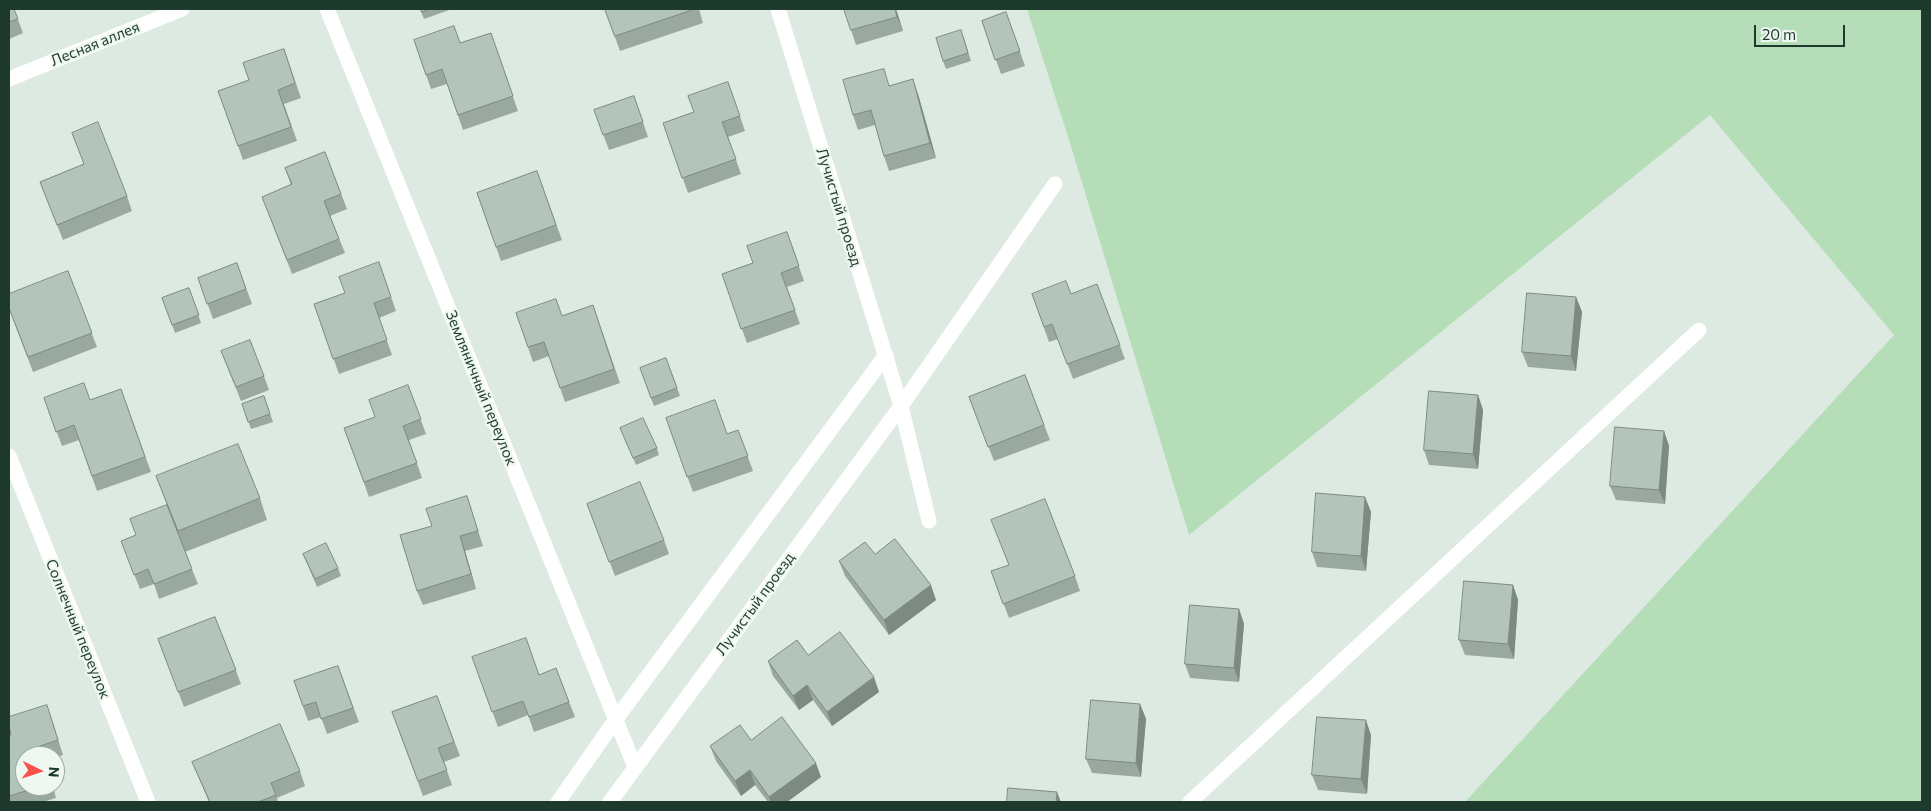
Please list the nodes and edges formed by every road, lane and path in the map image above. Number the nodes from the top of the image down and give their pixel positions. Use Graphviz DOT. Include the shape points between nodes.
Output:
graph roads {
  1 [pos="182,9"];
  2 [pos="327,9"];
  3 [pos="778,9"];
  4 [pos="9,79"];
  5 [pos="1055,184"];
  6 [pos="1699,330"];
  7 [pos="886,355"];
  8 [pos="901,406"];
  9 [pos="9,456"];
  10 [pos="929,521"];
  11 [pos="616,719"];
  12 [pos="634,767"];
  13 [pos="148,802"];
  14 [pos="558,802"];
  15 [pos="610,802"];
  16 [pos="1190,802"];
  1 -- 4 [label="street, Лесная аллея"];
  2 -- 11 [label="street, Земляничный переулок"];
  3 -- 7 [label="street, Лучистый проезд"];
  5 -- 8 [label="street, Лучистый проезд"];
  6 -- 16 [label="street"];
  7 -- 8 [label="street, Лучистый проезд"];
  7 -- 11 [label="street"];
  8 -- 10 [label="street, Лучистый проезд"];
  8 -- 12 [label="street, Лучистый проезд"];
  9 -- 13 [label="street, Солнечный переулок"];
  11 -- 12 [label="street, Земляничный переулок"];
  11 -- 14 [label="street"];
  12 -- 15 [label="street, Лучистый проезд"];
}
